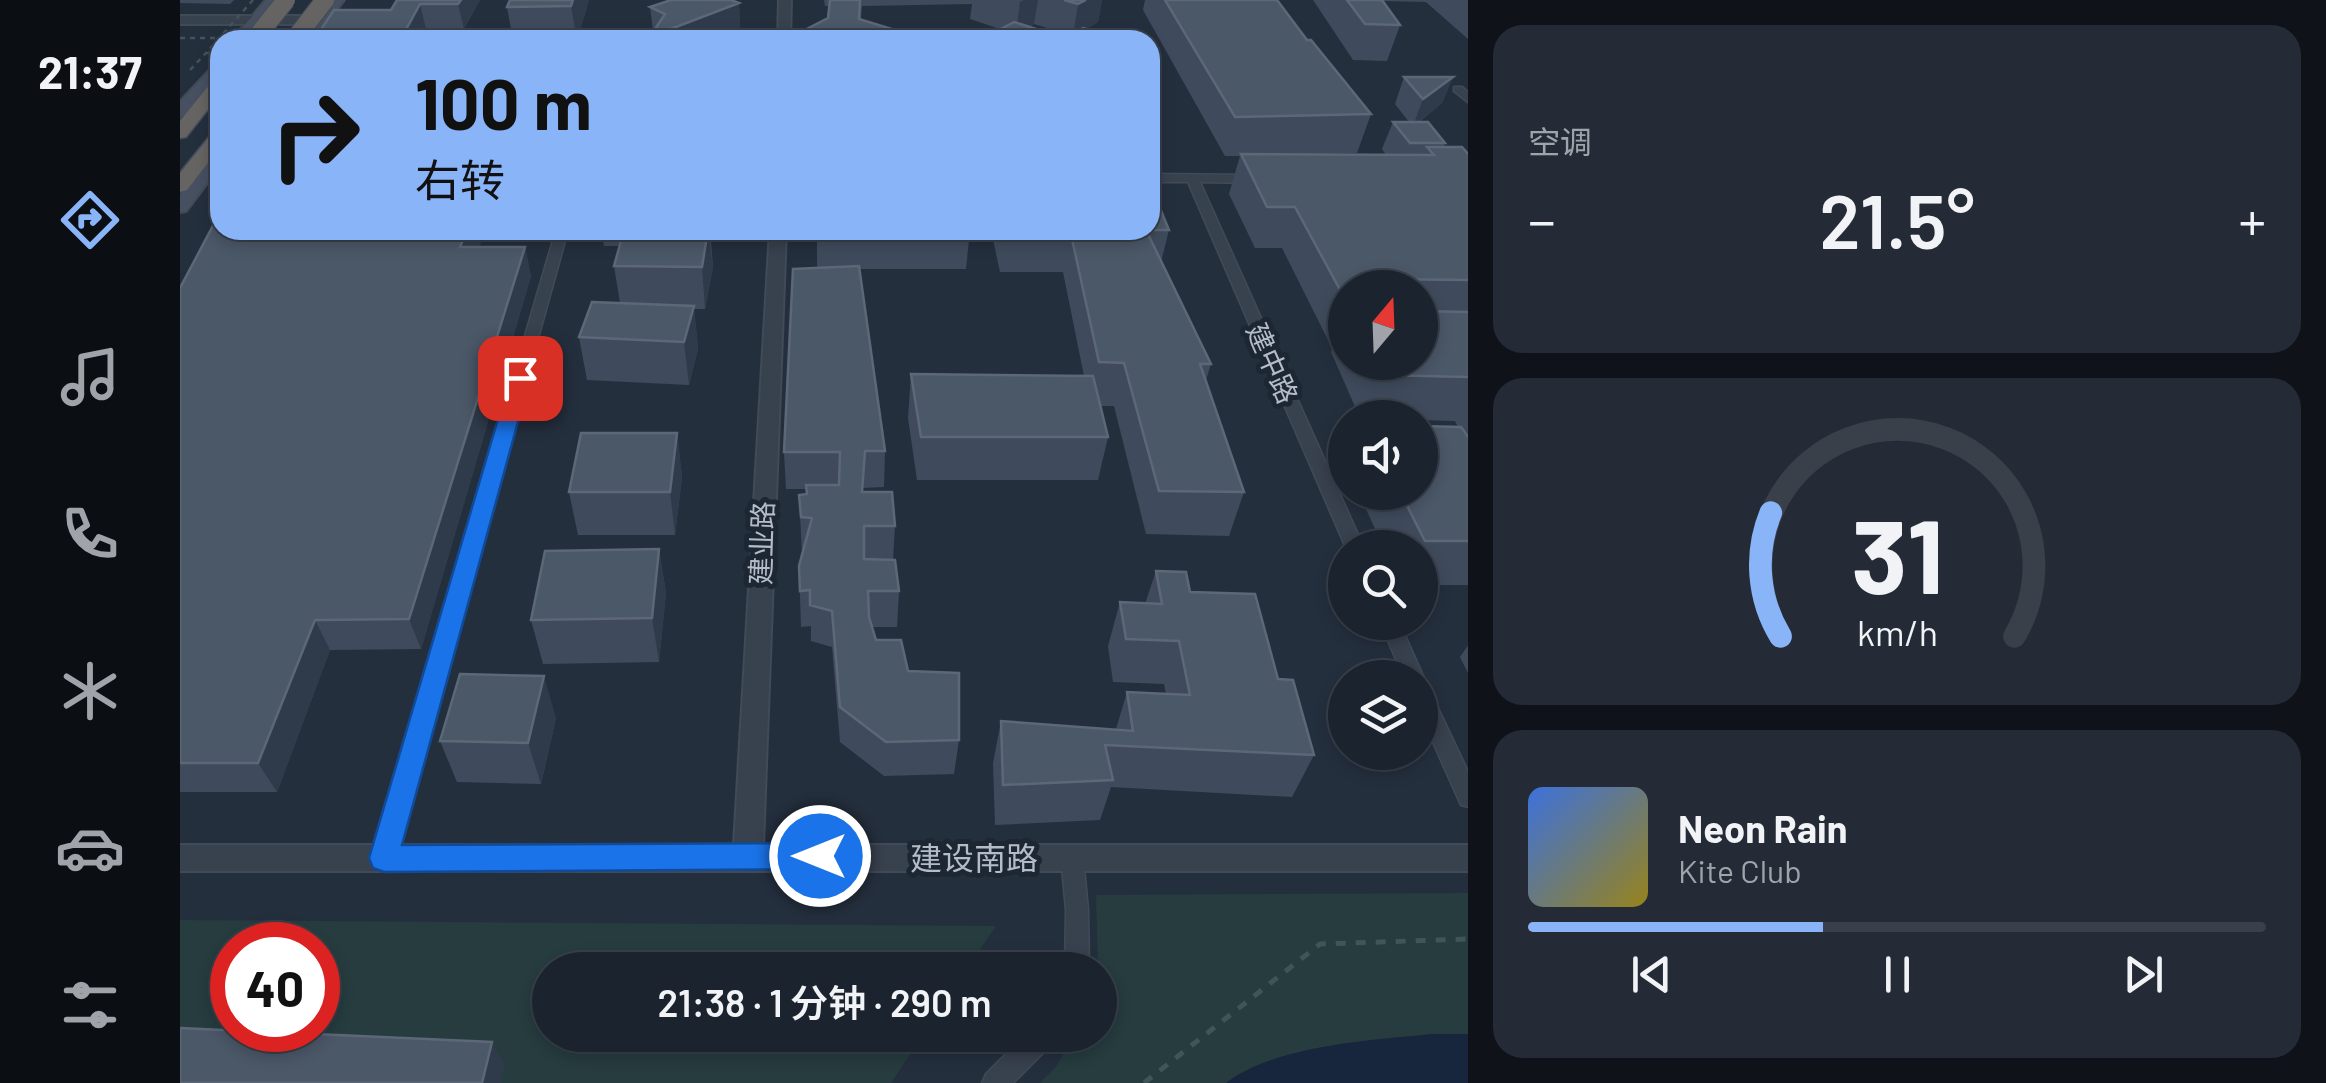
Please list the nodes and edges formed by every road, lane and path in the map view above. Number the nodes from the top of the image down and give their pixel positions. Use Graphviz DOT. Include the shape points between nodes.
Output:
graph roads {
  1 [pos="253,0"];
  2 [pos="273,0"];
  3 [pos="286,0"];
  4 [pos="324,0"];
  5 [pos="337,0"];
  6 [pos="786,0"];
  7 [pos="180,20"];
  8 [pos="180,29"];
  9 [pos="210,30"];
  10 [pos="226,30"];
  11 [pos="238,30"];
  12 [pos="250,30"];
  13 [pos="251,30"];
  14 [pos="302,30"];
  15 [pos="314,30"];
  16 [pos="784,30"];
  17 [pos="180,38"];
  18 [pos="210,38"];
  19 [pos="210,48"];
  20 [pos="206,53"];
  21 [pos="210,53"];
  22 [pos="190,70"];
  23 [pos="210,75"];
  24 [pos="1458,88"];
  25 [pos="210,96"];
  26 [pos="1468,100"];
  27 [pos="180,112"];
  28 [pos="180,133"];
  29 [pos="210,148"];
  30 [pos="210,178"];
  31 [pos="1160,178"];
  32 [pos="1192,178"];
  33 [pos="1271,178"];
  34 [pos="180,186"];
  35 [pos="180,207"];
  36 [pos="559,240"];
  37 [pos="778,240"];
  38 [pos="1347,530"];
  39 [pos="1438,731"];
  40 [pos="1468,798"];
  41 [pos="748,856"];
  42 [pos="1072,857"];
  43 [pos="180,858"];
  44 [pos="384,858"];
  45 [pos="1468,858"];
  46 [pos="1468,939"];
  47 [pos="1077,952"];
  48 [pos="1026,1052"];
  49 [pos="995,1083"];
  50 [pos="1144,1083"];
  1 -- 10 [label="path, bridge"];
  2 -- 12 [label="main road"];
  3 -- 13 [label="highway, bridge"];
  4 -- 14 [label="highway, bridge"];
  5 -- 15 [label="main road"];
  6 -- 16 [label="street"];
  7 -- 11 [label="street"];
  8 -- 9 [label="street"];
  17 -- 18 [label="path"];
  19 -- 20 [label="path, bridge"];
  20 -- 21 [label="path, bridge"];
  20 -- 22 [label="path"];
  23 -- 27 [label="main road"];
  24 -- 26 [label="street"];
  25 -- 28 [label="highway"];
  29 -- 34 [label="highway"];
  30 -- 35 [label="main road"];
  31 -- 32 [label="street"];
  32 -- 33 [label="street"];
  32 -- 38 [label="street, 建中路"];
  36 -- 44 [label="street"];
  37 -- 41 [label="street, 建业路"];
  39 -- 40 [label="street"];
  41 -- 42 [label="street, 建设南路"];
  41 -- 44 [label="street, 建设南路"];
  42 -- 45 [label="street, 建设南路"];
  42 -- 47 [label="street"];
  43 -- 44 [label="street, 建设南路"];
  46 -- 50 [label="path" via="1320,944"];
  48 -- 49 [label="street"];
}
